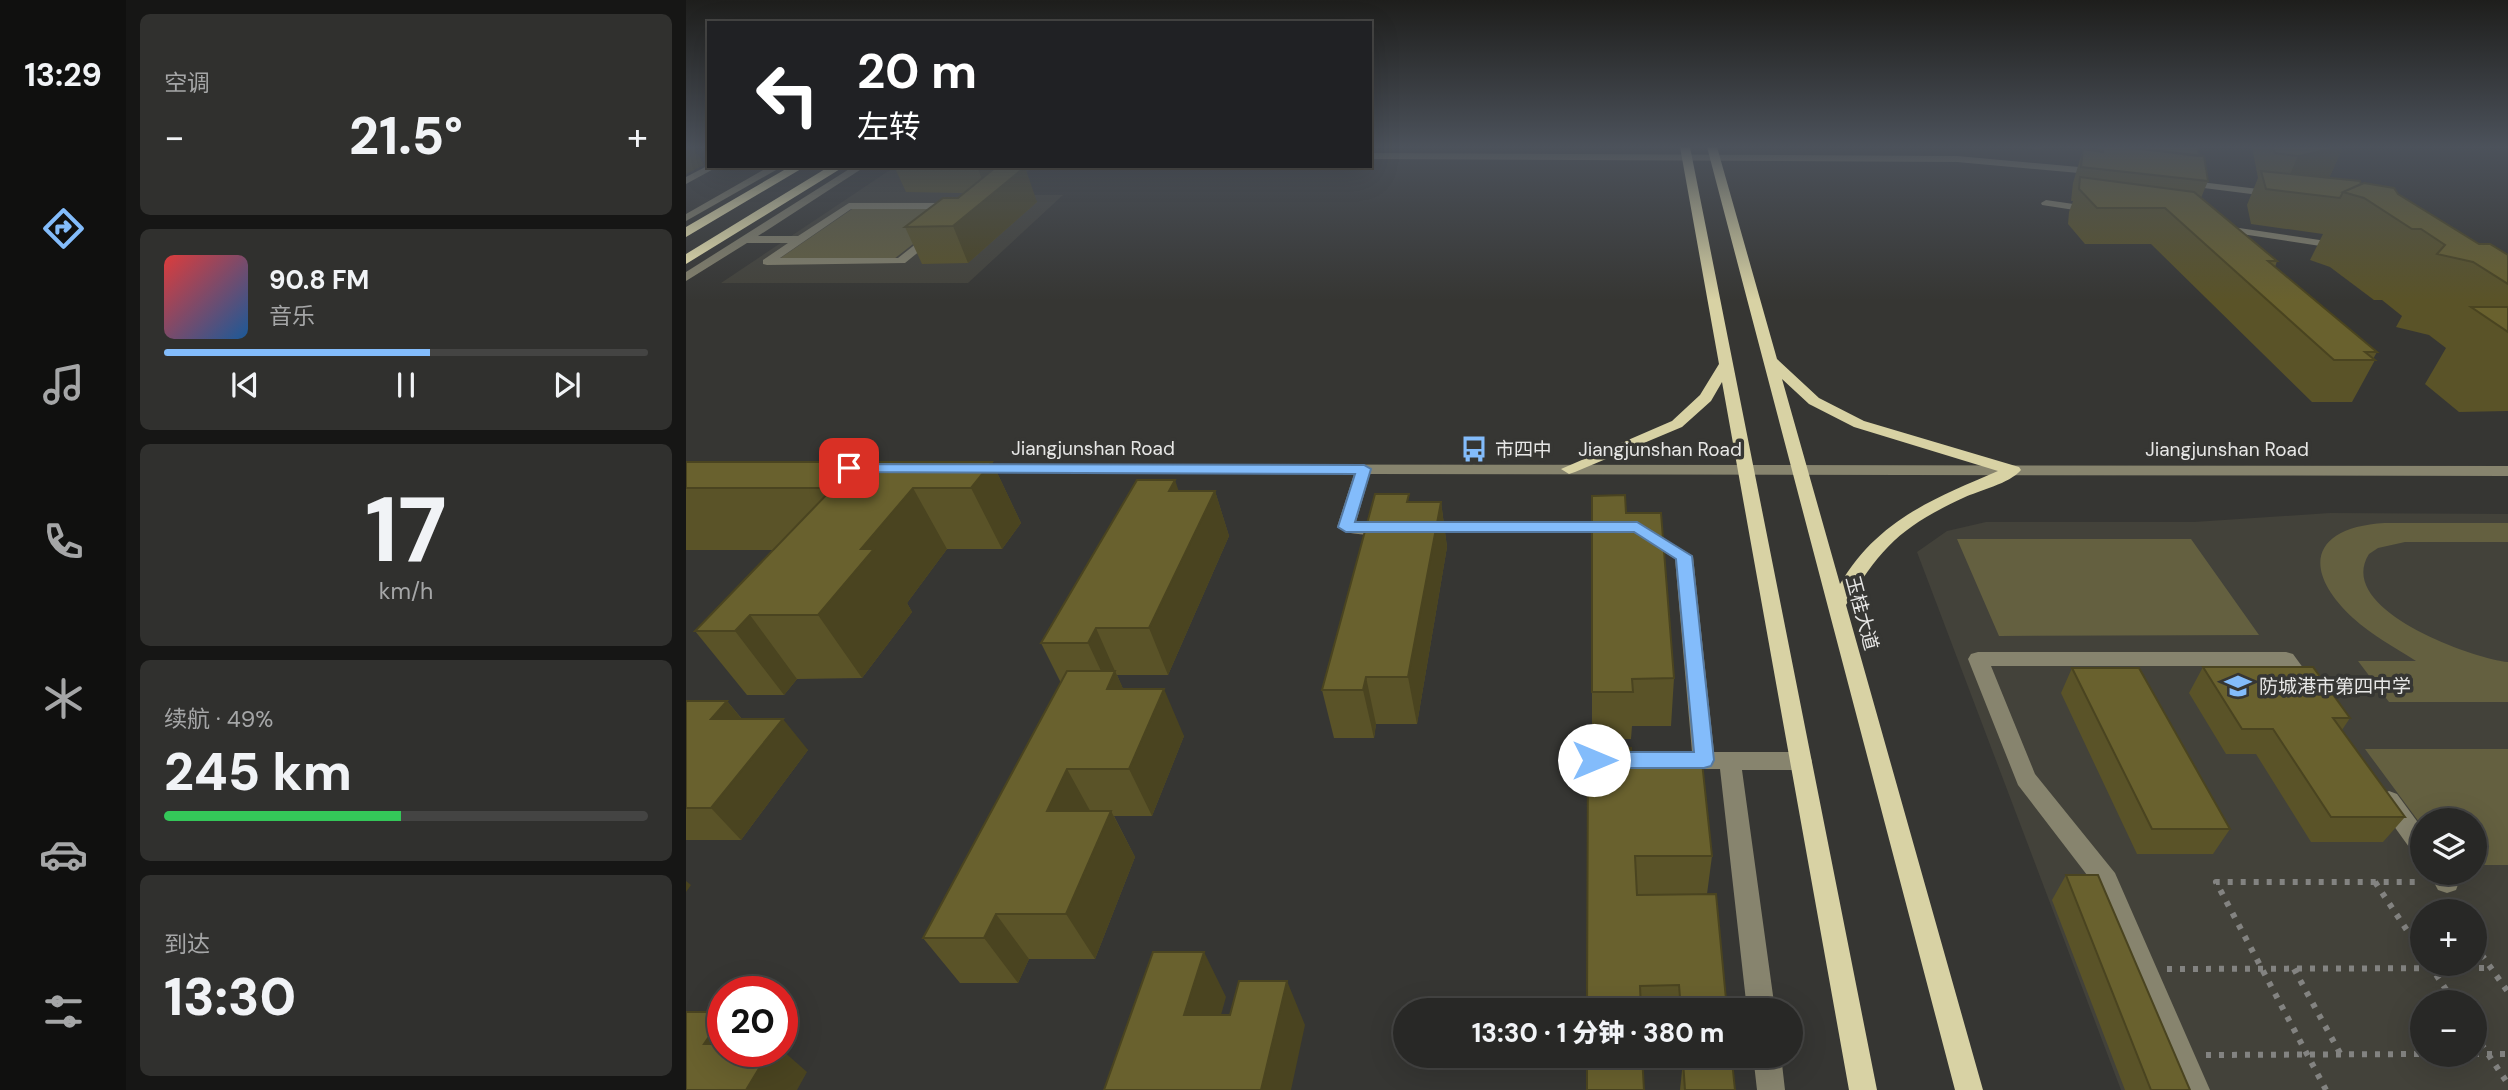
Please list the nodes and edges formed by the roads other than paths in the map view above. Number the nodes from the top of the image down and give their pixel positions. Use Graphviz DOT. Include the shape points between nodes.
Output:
graph roads {
  1 [pos="722,198"];
  2 [pos="746,198"];
  3 [pos="787,198"];
  4 [pos="811,198"];
  5 [pos="1695,198"];
  6 [pos="1727,198"];
  7 [pos="2046,203"];
  8 [pos="2101,211"];
  9 [pos="686,218"];
  10 [pos="2211,226"];
  11 [pos="686,233"];
  12 [pos="800,239"];
  13 [pos="744,240"];
  14 [pos="2359,250"];
  15 [pos="686,260"];
  16 [pos="712,260"];
  17 [pos="686,276"];
  18 [pos="1771,361"];
  19 [pos="1727,362"];
  20 [pos="949,469"];
  21 [pos="1364,469"];
  22 [pos="1569,470"];
  23 [pos="1747,470"];
  24 [pos="1801,470"];
  25 [pos="2013,470"];
  26 [pos="2508,471"];
  27 [pos="1837,604"];
  28 [pos="2318,703"];
  29 [pos="1594,760"];
  30 [pos="1704,760"];
  31 [pos="1730,761"];
  32 [pos="1801,761"];
  33 [pos="2374,781"];
  34 [pos="2410,830"];
  35 [pos="1760,998"];
  36 [pos="1768,1068"];
  37 [pos="1771,1090"];
  38 [pos="1863,1090"];
  39 [pos="1969,1090"];
  40 [pos="2196,1090"];
  1 -- 9 [label="street"];
  2 -- 11 [label="highway"];
  3 -- 15 [label="highway"];
  4 -- 13 [label="street"];
  5 -- 19 [label="main road"];
  6 -- 18 [label="main road, 玉桂大道"];
  7 -- 8 [label="street"];
  10 -- 14 [label="street"];
  12 -- 12 [label="street" via="767,262 901,261 970,205 849,206"];
  12 -- 13 [label="street"];
  13 -- 16 [label="street"];
  15 -- 16 [label="highway"];
  16 -- 17 [label="street"];
  18 -- 24 [label="main road, 玉桂大道"];
  18 -- 25 [label="main road" via="1814,401 1859,424"];
  19 -- 22 [label="main road" via="1706,398 1677,424"];
  19 -- 23 [label="main road"];
  20 -- 21 [label="street, Jiangjunshan Road"];
  21 -- 22 [label="street, Jiangjunshan Road"];
  21 -- 30 [label="street" via="1346,527 1637,527 1684,556"];
  22 -- 23 [label="street, Jiangjunshan Road"];
  23 -- 24 [label="street, Jiangjunshan Road"];
  23 -- 32 [label="main road"];
  24 -- 25 [label="street, Jiangjunshan Road"];
  24 -- 27 [label="main road, 玉桂大道"];
  25 -- 26 [label="street, Jiangjunshan Road"];
  25 -- 27 [label="main road" via="1932,507 1901,527 1869,554"];
  27 -- 39 [label="main road, 玉桂大道"];
  28 -- 40 [label="street" via="2286,659 1978,659 2026,779 2106,881"];
  29 -- 30 [label="street"];
  30 -- 31 [label="street"];
  31 -- 32 [label="street"];
  31 -- 35 [label="street"];
  32 -- 38 [label="main road"];
  33 -- 34 [label="street"];
  36 -- 37 [label="street"];
}
